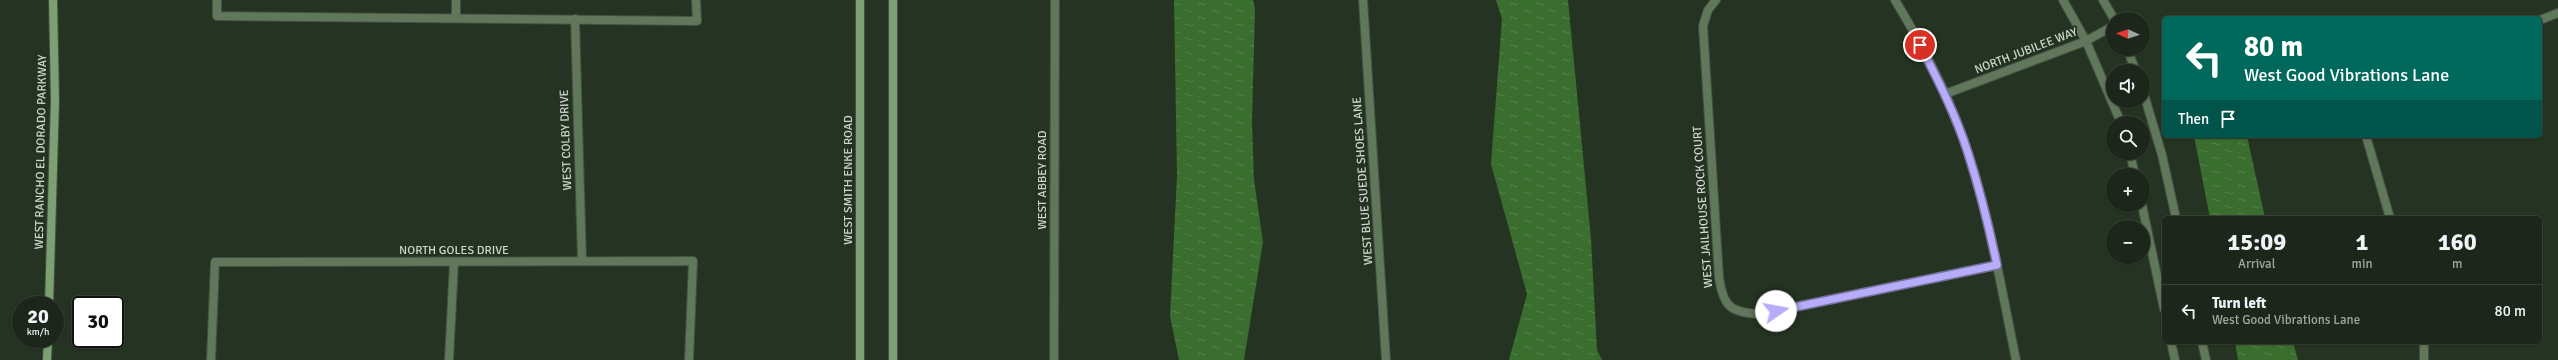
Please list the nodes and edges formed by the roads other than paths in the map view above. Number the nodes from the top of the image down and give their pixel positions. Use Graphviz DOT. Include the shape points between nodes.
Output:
graph roads {
  1 [pos="53,0"];
  2 [pos="217,0"];
  3 [pos="456,0"];
  4 [pos="696,0"];
  5 [pos="860,0"];
  6 [pos="893,0"];
  7 [pos="1055,0"];
  8 [pos="1363,0"];
  9 [pos="1716,0"];
  10 [pos="1895,0"];
  11 [pos="2063,0"];
  12 [pos="2104,0"];
  13 [pos="2110,12"];
  14 [pos="2558,13"];
  15 [pos="456,18"];
  16 [pos="575,19"];
  17 [pos="2542,19"];
  18 [pos="2106,30"];
  19 [pos="2086,42"];
  20 [pos="1945,94"];
  21 [pos="2148,108"];
  22 [pos="2118,116"];
  23 [pos="2367,138"];
  24 [pos="2143,212"];
  25 [pos="2176,216"];
  26 [pos="2389,216"];
  27 [pos="582,261"];
  28 [pos="454,262"];
  29 [pos="1997,265"];
  30 [pos="49,296"];
  31 [pos="2162,300"];
  32 [pos="2171,344"];
  33 [pos="2202,344"];
  34 [pos="2424,344"];
  35 [pos="48,348"];
  36 [pos="47,360"];
  37 [pos="211,360"];
  38 [pos="449,360"];
  39 [pos="689,360"];
  40 [pos="860,360"];
  41 [pos="893,360"];
  42 [pos="1054,360"];
  43 [pos="1386,360"];
  44 [pos="2016,360"];
  45 [pos="2175,360"];
  46 [pos="2206,360"];
  47 [pos="2424,360"];
  1 -- 30 [label="street, WEST RANCHO EL DORADO PARKWAY" via="54,123"];
  2 -- 15 [label="street" via="217,16"];
  3 -- 15 [label="street"];
  4 -- 16 [label="street" via="697,21"];
  5 -- 40 [label="street, WEST SMITH ENKE ROAD"];
  6 -- 41 [label="street"];
  7 -- 42 [label="street, WEST ABBEY ROAD"];
  8 -- 43 [label="street, WEST BLUE SUEDE SHOES LANE"];
  9 -- 29 [label="street, WEST JAILHOUSE ROCK COURT" via="1708,10 1703,26 1719,277 1722,296 1731,308 1761,314"];
  10 -- 20 [label="street"];
  11 -- 19 [label="street"];
  12 -- 13 [label="street"];
  14 -- 17 [label="street"];
  15 -- 16 [label="street"];
  16 -- 27 [label="street, WEST COLBY DRIVE"];
  18 -- 19 [label="street, NORTH JUBILEE WAY"];
  19 -- 20 [label="street, NORTH JUBILEE WAY"];
  19 -- 22 [label="street"];
  20 -- 29 [label="street" via="1968,152"];
  21 -- 25 [label="street"];
  23 -- 26 [label="street"];
  24 -- 31 [label="street"];
  27 -- 28 [label="street, NORTH GOLES DRIVE"];
  27 -- 39 [label="street, NORTH GOLES DRIVE" via="693,261"];
  28 -- 37 [label="street, NORTH GOLES DRIVE" via="215,262"];
  28 -- 38 [label="street"];
  29 -- 44 [label="street"];
  32 -- 45 [label="street"];
  33 -- 46 [label="street"];
  34 -- 47 [label="street"];
  35 -- 36 [label="street"];
}
